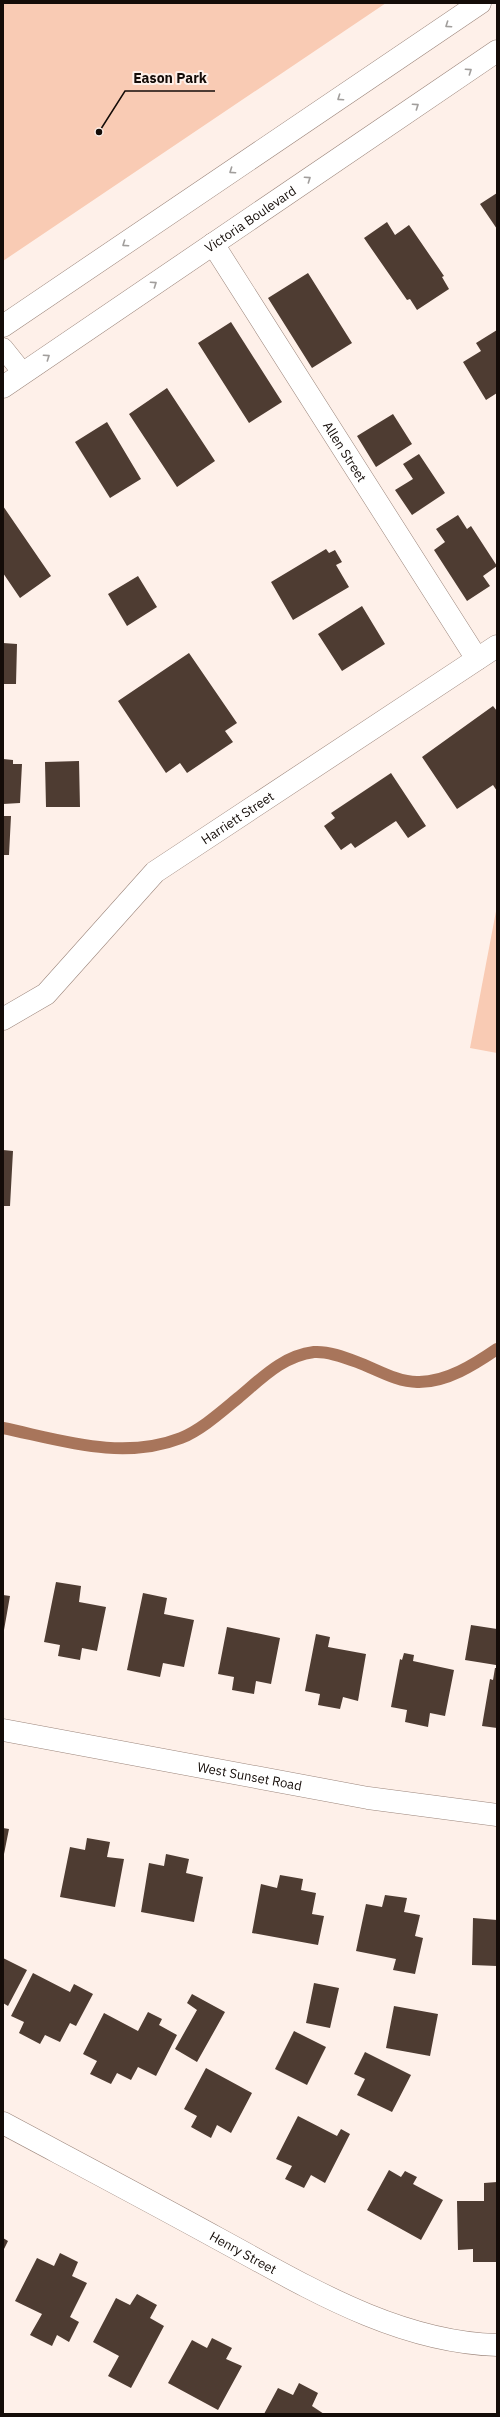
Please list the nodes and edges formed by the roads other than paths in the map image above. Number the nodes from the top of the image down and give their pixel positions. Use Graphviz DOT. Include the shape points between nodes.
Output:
graph roads {
  1 [pos="480,3"];
  2 [pos="497,51"];
  3 [pos="213,244"];
  4 [pos="3,326"];
  5 [pos="3,348"];
  6 [pos="23,373"];
  7 [pos="3,387"];
  8 [pos="497,646"];
  9 [pos="477,659"];
  10 [pos="3,1019"];
  11 [pos="3,1730"];
  12 [pos="497,1815"];
  13 [pos="3,2123"];
  14 [pos="497,2346"];
  1 -- 4 [label="street, one-way"];
  3 -- 2 [label="street, Victoria Boulevard, one-way"];
  6 -- 3 [label="street, Victoria Boulevard, one-way"];
  3 -- 9 [label="street, Allen Street"];
  5 -- 6 [label="lane"];
  6 -- 7 [label="street, Victoria Boulevard"];
  8 -- 9 [label="street, Harriett Street"];
  9 -- 10 [label="street, Harriett Street" via="155,872 46,994"];
  11 -- 12 [label="street, West Sunset Road" via="368,1798"];
  13 -- 14 [label="street, Henry Street" via="286,2275 361,2312 410,2332 439,2339"];
}
